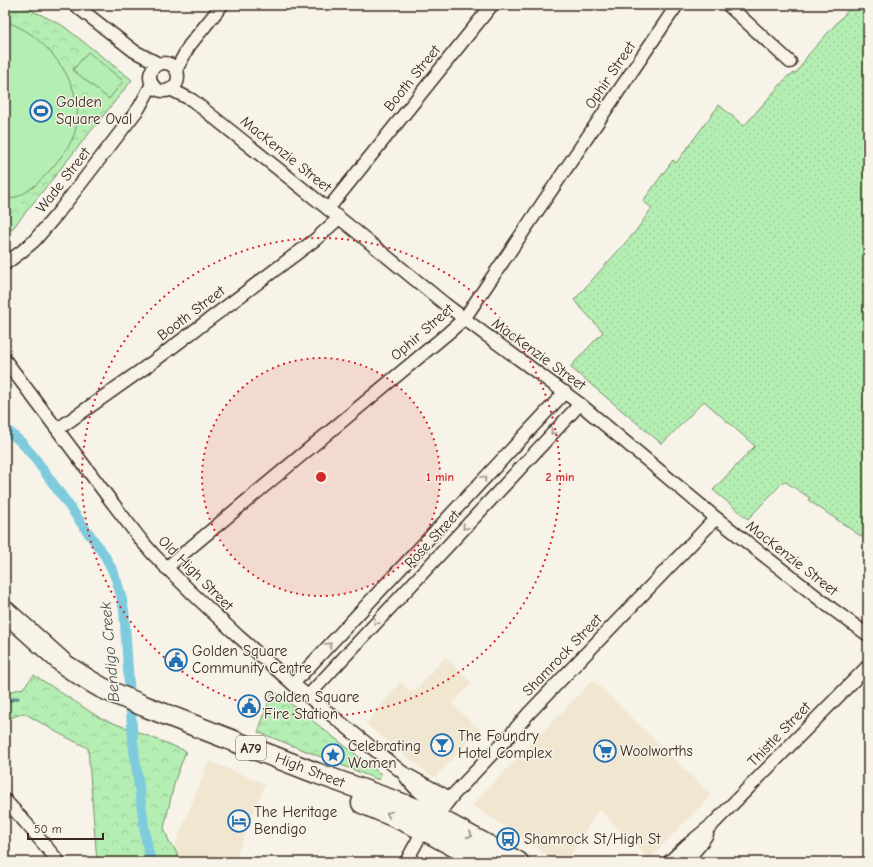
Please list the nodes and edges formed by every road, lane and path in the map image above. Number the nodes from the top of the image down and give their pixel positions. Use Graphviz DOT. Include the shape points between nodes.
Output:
graph roads {
  1 [pos="75,5"];
  2 [pos="222,5"];
  3 [pos="492,5"];
  4 [pos="677,5"];
  5 [pos="728,5"];
  6 [pos="790,62"];
  7 [pos="165,77"];
  8 [pos="328,209"];
  9 [pos="339,218"];
  10 [pos="5,264"];
  11 [pos="464,319"];
  12 [pos="5,360"];
  13 [pos="565,392"];
  14 [pos="580,404"];
  15 [pos="58,430"];
  16 [pos="716,518"];
  17 [pos="166,568"];
  18 [pos="7,620"];
  19 [pos="868,635"];
  20 [pos="868,666"];
  21 [pos="293,684"];
  22 [pos="308,696"];
  23 [pos="144,711"];
  24 [pos="402,772"];
  25 [pos="409,782"];
  26 [pos="5,800"];
  27 [pos="394,801"];
  28 [pos="438,813"];
  29 [pos="713,824"];
  30 [pos="59,862"];
  31 [pos="406,862"];
  32 [pos="483,862"];
  33 [pos="518,862"];
  34 [pos="669,862"];
  35 [pos="685,862"];
  1 -- 7 [label="street, MacKenzie Street"];
  2 -- 7 [label="street, Wade Street"];
  3 -- 8 [label="street, Booth Street"];
  4 -- 11 [label="street, Ophir Street"];
  5 -- 6 [label="street"];
  7 -- 8 [label="street, MacKenzie Street"];
  7 -- 10 [label="street, Wade Street" via="46,227"];
  8 -- 9 [label="street, MacKenzie Street"];
  9 -- 11 [label="street, MacKenzie Street"];
  9 -- 15 [label="street, Booth Street" via="316,239"];
  11 -- 13 [label="street, MacKenzie Street"];
  11 -- 17 [label="street, Ophir Street"];
  12 -- 15 [label="street, Old High Street"];
  13 -- 14 [label="street, MacKenzie Street"];
  21 -- 13 [label="street, Rose Street, one-way"];
  14 -- 16 [label="street, MacKenzie Street"];
  14 -- 22 [label="street, Rose Street, one-way"];
  15 -- 17 [label="street, Old High Street" via="133,530"];
  16 -- 19 [label="street, MacKenzie Street"];
  16 -- 28 [label="street, Shamrock Street" via="529,713"];
  17 -- 21 [label="street, Old High Street"];
  18 -- 23 [label="highway, High Street / A79" via="65,665 114,698"];
  20 -- 29 [label="street, Thistle Street"];
  21 -- 22 [label="street, Old High Street"];
  22 -- 24 [label="street, Old High Street"];
  23 -- 27 [label="highway, High Street / A79"];
  28 -- 23 [label="highway, High Street / A79, one-way" via="395,817"];
  24 -- 25 [label="street, Old High Street"];
  24 -- 28 [label="street, Old High Street"];
  25 -- 27 [label="street" via="406,793"];
  25 -- 28 [label="street, Old High Street"];
  26 -- 30 [label="street"];
  27 -- 28 [label="highway, High Street / A79"];
  28 -- 31 [label="street, Shamrock Street" via="419,838"];
  28 -- 32 [label="highway, High Street / A79"];
  28 -- 33 [label="highway, High Street / A79, one-way" via="470,835"];
  29 -- 34 [label="street, Thistle Street"];
  29 -- 35 [label="street, Thistle Street"];
}
